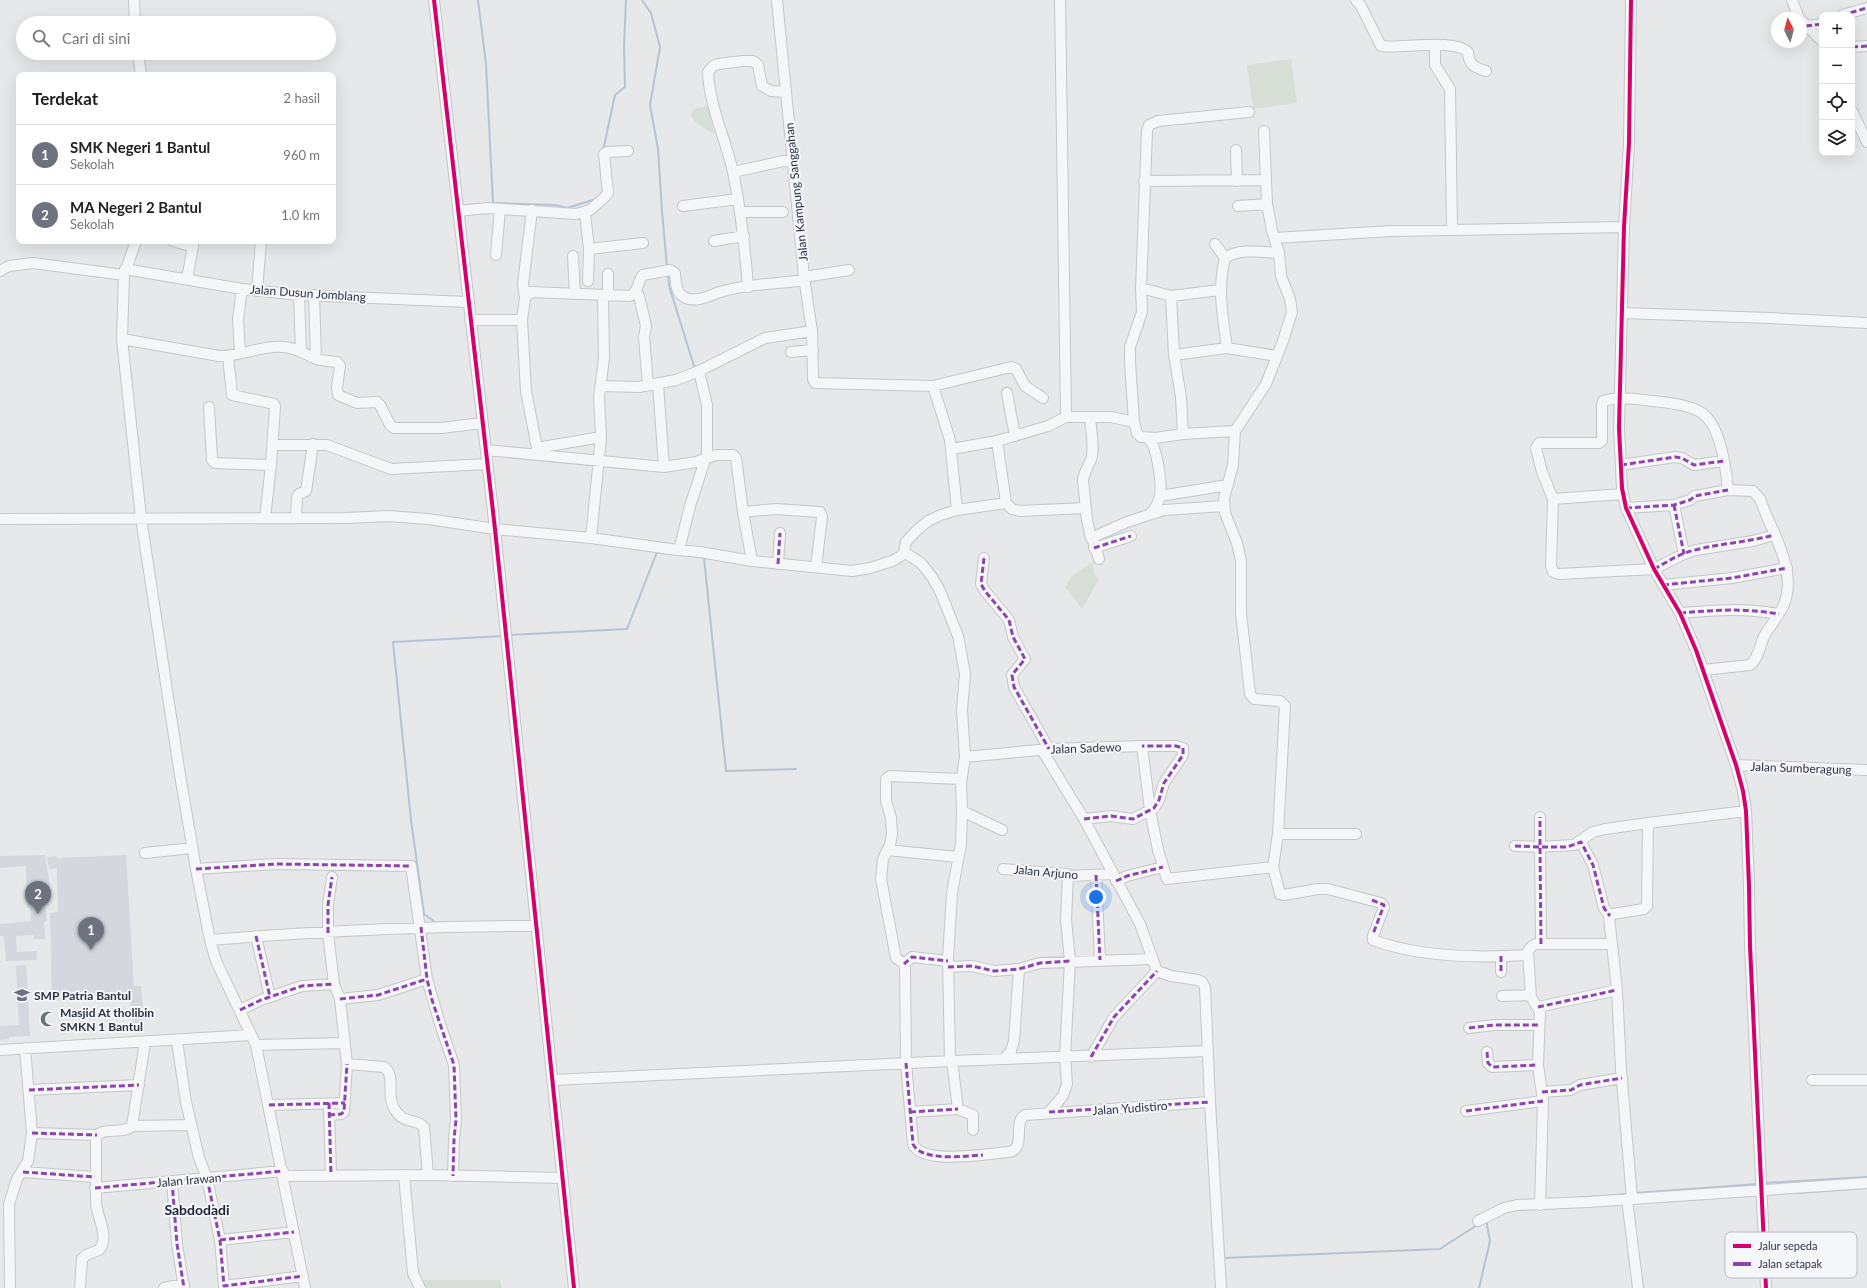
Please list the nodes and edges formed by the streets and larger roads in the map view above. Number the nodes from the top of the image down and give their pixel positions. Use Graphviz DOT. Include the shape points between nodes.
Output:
graph roads {
  1 [pos="134,0"];
  2 [pos="434,0"];
  3 [pos="777,0"];
  4 [pos="1060,0"];
  5 [pos="1356,0"];
  6 [pos="1631,0"];
  7 [pos="1792,0"];
  8 [pos="1867,8"];
  9 [pos="1798,12"];
  10 [pos="1853,12"];
  11 [pos="135,16"];
  12 [pos="1807,22"];
  13 [pos="1819,24"];
  14 [pos="1807,26"];
  15 [pos="1819,38"];
  16 [pos="1435,45"];
  17 [pos="1867,46"];
  18 [pos="1855,47"];
  19 [pos="139,60"];
  20 [pos="1486,71"];
  21 [pos="141,72"];
  22 [pos="785,92"];
  23 [pos="1249,112"];
  24 [pos="1855,117"];
  25 [pos="1264,131"];
  26 [pos="1867,142"];
  27 [pos="1236,150"];
  28 [pos="628,151"];
  29 [pos="792,159"];
  30 [pos="733,172"];
  31 [pos="1266,180"];
  32 [pos="1144,181"];
  33 [pos="1237,181"];
  34 [pos="738,199"];
  35 [pos="1267,204"];
  36 [pos="683,206"];
  37 [pos="1238,206"];
  38 [pos="500,208"];
  39 [pos="532,210"];
  40 [pos="458,211"];
  41 [pos="740,212"];
  42 [pos="783,212"];
  43 [pos="585,213"];
  44 [pos="1624,227"];
  45 [pos="1452,230"];
  46 [pos="744,236"];
  47 [pos="1275,238"];
  48 [pos="714,240"];
  49 [pos="643,243"];
  50 [pos="135,244"];
  51 [pos="193,244"];
  52 [pos="261,244"];
  53 [pos="1215,244"];
  54 [pos="589,249"];
  55 [pos="1279,253"];
  56 [pos="496,255"];
  57 [pos="573,256"];
  58 [pos="1225,258"];
  59 [pos="848,270"];
  60 [pos="0,271"];
  61 [pos="124,272"];
  62 [pos="608,274"];
  63 [pos="187,278"];
  64 [pos="805,278"];
  65 [pos="588,281"];
  66 [pos="748,287"];
  67 [pos="1141,288"];
  68 [pos="242,289"];
  69 [pos="1220,290"];
  70 [pos="257,291"];
  71 [pos="636,291"];
  72 [pos="575,294"];
  73 [pos="299,295"];
  74 [pos="314,295"];
  75 [pos="605,295"];
  76 [pos="1171,296"];
  77 [pos="525,298"];
  78 [pos="468,302"];
  79 [pos="1622,313"];
  80 [pos="470,320"];
  81 [pos="522,320"];
  82 [pos="1867,323"];
  83 [pos="812,331"];
  84 [pos="122,339"];
  85 [pos="1227,348"];
  86 [pos="813,350"];
  87 [pos="301,352"];
  88 [pos="790,352"];
  89 [pos="240,353"];
  90 [pos="1174,355"];
  91 [pos="228,356"];
  92 [pos="1277,356"];
  93 [pos="316,359"];
  94 [pos="699,371"];
  95 [pos="653,385"];
  96 [pos="601,386"];
  97 [pos="933,386"];
  98 [pos="1007,393"];
  99 [pos="1043,398"];
  100 [pos="1620,398"];
  101 [pos="209,408"];
  102 [pos="1066,417"];
  103 [pos="1090,418"];
  104 [pos="1134,422"];
  105 [pos="482,423"];
  106 [pos="1235,431"];
  107 [pos="1183,434"];
  108 [pos="1014,436"];
  109 [pos="601,437"];
  110 [pos="1148,438"];
  111 [pos="998,441"];
  112 [pos="313,444"];
  113 [pos="272,445"];
  114 [pos="952,449"];
  115 [pos="486,450"];
  116 [pos="536,451"];
  117 [pos="703,460"];
  118 [pos="598,461"];
  119 [pos="1724,461"];
  120 [pos="487,464"];
  121 [pos="271,465"];
  122 [pos="1621,465"];
  123 [pos="664,467"];
  124 [pos="1228,485"];
  125 [pos="1728,490"];
  126 [pos="1623,494"];
  127 [pos="1160,496"];
  128 [pos="1552,499"];
  129 [pos="1006,503"];
  130 [pos="1674,505"];
  131 [pos="1224,506"];
  132 [pos="1085,508"];
  133 [pos="1626,508"];
  134 [pos="957,510"];
  135 [pos="743,512"];
  136 [pos="1150,514"];
  137 [pos="141,518"];
  138 [pos="265,518"];
  139 [pos="296,518"];
  140 [pos="0,519"];
  141 [pos="495,529"];
  142 [pos="780,533"];
  143 [pos="1774,535"];
  144 [pos="1131,536"];
  145 [pos="591,538"];
  146 [pos="1092,538"];
  147 [pos="1094,548"];
  148 [pos="679,550"];
  149 [pos="904,552"];
  150 [pos="1684,554"];
  151 [pos="984,558"];
  152 [pos="1099,559"];
  153 [pos="752,561"];
  154 [pos="778,564"];
  155 [pos="816,567"];
  156 [pos="1787,568"];
  157 [pos="1654,569"];
  158 [pos="1663,585"];
  159 [pos="1680,613"];
  160 [pos="1779,614"];
  161 [pos="1703,670"];
  162 [pos="1142,746"];
  163 [pos="1046,749"];
  164 [pos="965,758"];
  165 [pos="1736,765"];
  166 [pos="1867,770"];
  167 [pos="961,779"];
  168 [pos="1150,810"];
  169 [pos="962,811"];
  170 [pos="1746,811"];
  171 [pos="1540,817"];
  172 [pos="1084,819"];
  173 [pos="1648,823"];
  174 [pos="1002,830"];
  175 [pos="1278,834"];
  176 [pos="1356,834"];
  177 [pos="1580,842"];
  178 [pos="1515,846"];
  179 [pos="1540,847"];
  180 [pos="192,848"];
  181 [pos="887,850"];
  182 [pos="145,853"];
  183 [pos="958,857"];
  184 [pos="1163,867"];
  185 [pos="1273,867"];
  186 [pos="196,869"];
  187 [pos="1003,869"];
  188 [pos="1096,875"];
  189 [pos="1068,876"];
  190 [pos="332,877"];
  191 [pos="1114,877"];
  192 [pos="1610,916"];
  193 [pos="536,926"];
  194 [pos="421,927"];
  195 [pos="328,933"];
  196 [pos="256,936"];
  197 [pos="210,940"];
  198 [pos="1541,944"];
  199 [pos="1611,944"];
  200 [pos="1527,955"];
  201 [pos="1501,956"];
  202 [pos="1152,959"];
  203 [pos="1100,960"];
  204 [pos="1070,961"];
  205 [pos="904,964"];
  206 [pos="948,964"];
  207 [pos="1019,969"];
  208 [pos="1156,971"];
  209 [pos="1501,972"];
  210 [pos="427,979"];
  211 [pos="334,984"];
  212 [pos="1617,990"];
  213 [pos="1531,995"];
  214 [pos="1502,996"];
  215 [pos="270,997"];
  216 [pos="340,999"];
  217 [pos="1538,1007"];
  218 [pos="240,1010"];
  219 [pos="1539,1025"];
  220 [pos="1469,1028"];
  221 [pos="251,1035"];
  222 [pos="177,1041"];
  223 [pos="145,1042"];
  224 [pos="344,1043"];
  225 [pos="256,1045"];
  226 [pos="25,1048"];
  227 [pos="0,1050"];
  228 [pos="1207,1051"];
  229 [pos="1487,1052"];
  230 [pos="1065,1057"];
  231 [pos="1091,1057"];
  232 [pos="1004,1059"];
  233 [pos="951,1061"];
  234 [pos="906,1063"];
  235 [pos="347,1064"];
  236 [pos="1538,1065"];
  237 [pos="1622,1078"];
  238 [pos="553,1080"];
  239 [pos="1812,1080"];
  240 [pos="1867,1080"];
  241 [pos="139,1085"];
  242 [pos="29,1090"];
  243 [pos="1542,1097"];
  244 [pos="1210,1102"];
  245 [pos="329,1103"];
  246 [pos="345,1103"];
  247 [pos="269,1105"];
  248 [pos="958,1109"];
  249 [pos="1466,1111"];
  250 [pos="910,1112"];
  251 [pos="1050,1112"];
  252 [pos="329,1115"];
  253 [pos="191,1125"];
  254 [pos="132,1126"];
  255 [pos="973,1130"];
  256 [pos="32,1133"];
  257 [pos="97,1135"];
  258 [pos="23,1172"];
  259 [pos="283,1173"];
  260 [pos="331,1175"];
  261 [pos="404,1175"];
  262 [pos="428,1175"];
  263 [pos="95,1176"];
  264 [pos="453,1176"];
  265 [pos="207,1178"];
  266 [pos="562,1178"];
  267 [pos="172,1181"];
  268 [pos="1867,1183"];
  269 [pos="1761,1184"];
  270 [pos="95,1188"];
  271 [pos="1630,1196"];
  272 [pos="1540,1202"];
  273 [pos="1478,1221"];
  274 [pos="294,1232"];
  275 [pos="1763,1232"];
  276 [pos="220,1240"];
  277 [pos="303,1276"];
  278 [pos="1766,1278"];
  279 [pos="184,1286"];
  280 [pos="10,1288"];
  281 [pos="80,1288"];
  282 [pos="164,1288"];
  283 [pos="305,1288"];
  284 [pos="420,1288"];
  285 [pos="574,1288"];
  286 [pos="1221,1288"];
  287 [pos="1638,1288"];
  288 [pos="1766,1288"];
  1 -- 11 [label="street"];
  2 -- 40 [label="street"];
  3 -- 22 [label="street, Jalan Kampung Sanggahan"];
  4 -- 102 [label="street"];
  5 -- 16 [label="street" via="1381,46"];
  6 -- 44 [label="street" via="1629,143"];
  7 -- 9 [label="street"];
  8 -- 10 [label="street"];
  12 -- 13 [label="street"];
  14 -- 15 [label="street"];
  16 -- 20 [label="street" via="1465,49 1470,64"];
  16 -- 45 [label="street" via="1435,65 1450,88"];
  17 -- 18 [label="street"];
  19 -- 21 [label="street"];
  22 -- 29 [label="street, Jalan Kampung Sanggahan"];
  22 -- 30 [label="street" via="771,91 762,86 756,62 718,64 710,68 708,77"];
  23 -- 32 [label="street" via="1158,120 1151,124 1146,139"];
  24 -- 26 [label="street"];
  25 -- 31 [label="street"];
  27 -- 33 [label="street"];
  28 -- 43 [label="street" via="604,154 608,193"];
  29 -- 30 [label="street"];
  29 -- 64 [label="street, Jalan Kampung Sanggahan"];
  30 -- 34 [label="street"];
  31 -- 33 [label="street"];
  31 -- 35 [label="street"];
  32 -- 33 [label="street"];
  32 -- 67 [label="street"];
  34 -- 36 [label="street"];
  34 -- 41 [label="street"];
  35 -- 37 [label="street"];
  35 -- 47 [label="street"];
  38 -- 39 [label="street"];
  38 -- 40 [label="street"];
  38 -- 56 [label="street"];
  39 -- 43 [label="street"];
  39 -- 77 [label="street" via="523,284"];
  40 -- 78 [label="street"];
  41 -- 42 [label="street"];
  41 -- 46 [label="street"];
  43 -- 54 [label="street"];
  44 -- 45 [label="street"];
  44 -- 79 [label="street"];
  45 -- 47 [label="street"];
  46 -- 48 [label="street"];
  46 -- 66 [label="street"];
  47 -- 55 [label="street"];
  49 -- 54 [label="street"];
  50 -- 61 [label="street"];
  51 -- 63 [label="street"];
  52 -- 70 [label="street"];
  53 -- 58 [label="street"];
  54 -- 65 [label="street"];
  55 -- 58 [label="street" via="1251,252 1231,254"];
  55 -- 92 [label="street" via="1281,276 1292,312"];
  57 -- 72 [label="street"];
  58 -- 69 [label="street"];
  59 -- 64 [label="street"];
  60 -- 61 [label="street, Jalan Dusun Jomblang" via="9,266 32,263"];
  61 -- 63 [label="street, Jalan Dusun Jomblang"];
  61 -- 84 [label="street"];
  62 -- 75 [label="street"];
  63 -- 68 [label="street, Jalan Dusun Jomblang"];
  64 -- 66 [label="street"];
  64 -- 83 [label="street, Jalan Kampung Sanggahan"];
  66 -- 71 [label="street" via="703,298 687,299 680,293 675,273 667,270 643,275"];
  67 -- 76 [label="street"];
  67 -- 104 [label="street" via="1142,312 1130,347"];
  68 -- 70 [label="street, Jalan Dusun Jomblang"];
  68 -- 89 [label="street" via="238,319"];
  69 -- 76 [label="street"];
  69 -- 85 [label="street"];
  70 -- 73 [label="street, Jalan Dusun Jomblang"];
  71 -- 75 [label="street" via="630,296"];
  71 -- 95 [label="street" via="640,296 646,326 644,337"];
  72 -- 75 [label="street"];
  72 -- 77 [label="street" via="531,292"];
  73 -- 74 [label="street, Jalan Dusun Jomblang"];
  73 -- 87 [label="street"];
  74 -- 78 [label="street, Jalan Dusun Jomblang"];
  74 -- 93 [label="street"];
  75 -- 96 [label="street"];
  76 -- 90 [label="street"];
  77 -- 81 [label="street"];
  78 -- 80 [label="street"];
  79 -- 82 [label="street"];
  79 -- 100 [label="street"];
  80 -- 81 [label="street"];
  80 -- 105 [label="street"];
  81 -- 116 [label="street" via="526,391"];
  83 -- 86 [label="street, Jalan Kampung Sanggahan"];
  83 -- 94 [label="street" via="765,338"];
  84 -- 91 [label="street" via="208,356"];
  84 -- 137 [label="street"];
  85 -- 90 [label="street"];
  85 -- 92 [label="street"];
  86 -- 88 [label="street"];
  86 -- 97 [label="street, Jalan Kampung Sanggahan" via="815,383"];
  87 -- 89 [label="street" via="284,347"];
  87 -- 93 [label="street"];
  89 -- 91 [label="street"];
  90 -- 107 [label="street" via="1181,397"];
  91 -- 113 [label="street" via="232,395 274,404"];
  92 -- 106 [label="street" via="1260,394"];
  93 -- 105 [label="street" via="339,364 338,394 357,403 377,402 394,428 441,428"];
  94 -- 95 [label="street"];
  94 -- 117 [label="street" via="707,405"];
  95 -- 96 [label="street"];
  95 -- 123 [label="street"];
  96 -- 109 [label="street"];
  97 -- 99 [label="street" via="1011,367 1016,369 1025,386"];
  97 -- 114 [label="street"];
  98 -- 108 [label="street"];
  100 -- 119 [label="street" via="1677,404 1702,413 1713,424"];
  100 -- 122 [label="street"];
  100 -- 128 [label="street" via="1603,401 1602,441 1599,443 1538,444 1536,450"];
  101 -- 121 [label="street" via="212,460 215,463"];
  102 -- 103 [label="street"];
  102 -- 108 [label="street" via="1048,426"];
  103 -- 104 [label="street" via="1111,417"];
  103 -- 132 [label="street" via="1092,451 1084,475"];
  104 -- 110 [label="street" via="1137,433"];
  105 -- 115 [label="street"];
  106 -- 107 [label="street"];
  106 -- 124 [label="street" via="1234,465"];
  107 -- 110 [label="street"];
  108 -- 111 [label="street"];
  109 -- 116 [label="street"];
  109 -- 118 [label="street"];
  110 -- 127 [label="street" via="1153,444 1158,468"];
  111 -- 114 [label="street"];
  111 -- 129 [label="street"];
  112 -- 113 [label="street"];
  112 -- 120 [label="street" via="334,447 391,469"];
  112 -- 139 [label="street" via="306,491 297,497"];
  113 -- 121 [label="street"];
  114 -- 134 [label="street"];
  115 -- 116 [label="street"];
  115 -- 120 [label="street"];
  116 -- 118 [label="street"];
  117 -- 123 [label="street"];
  117 -- 135 [label="street" via="728,454 736,458"];
  117 -- 148 [label="street"];
  118 -- 123 [label="street"];
  118 -- 145 [label="street"];
  119 -- 122 [label="street" via="1694,465 1675,457"];
  119 -- 125 [label="street"];
  120 -- 141 [label="street"];
  121 -- 138 [label="street"];
  122 -- 126 [label="street"];
  124 -- 127 [label="street"];
  124 -- 131 [label="street"];
  125 -- 130 [label="street" via="1695,496"];
  125 -- 143 [label="street" via="1753,491 1757,494"];
  126 -- 128 [label="street"];
  126 -- 133 [label="street"];
  127 -- 136 [label="street"];
  128 -- 157 [label="street" via="1553,572 1569,575"];
  129 -- 132 [label="street" via="1012,509 1020,511"];
  129 -- 134 [label="street"];
  130 -- 133 [label="street"];
  130 -- 150 [label="street"];
  131 -- 136 [label="street" via="1172,508"];
  131 -- 175 [label="street" via="1241,561 1241,613 1250,694 1254,699 1280,701 1285,706"];
  132 -- 146 [label="street"];
  133 -- 157 [label="street"];
  134 -- 149 [label="street" via="928,521 906,542"];
  135 -- 153 [label="street"];
  135 -- 155 [label="street" via="820,512 822,517"];
  136 -- 146 [label="street"];
  137 -- 138 [label="street"];
  137 -- 140 [label="street"];
  137 -- 180 [label="street"];
  138 -- 139 [label="street"];
  139 -- 141 [label="street" via="396,516"];
  141 -- 145 [label="street"];
  141 -- 193 [label="street"];
  142 -- 154 [label="street"];
  143 -- 150 [label="street"];
  143 -- 156 [label="street"];
  144 -- 147 [label="street"];
  145 -- 148 [label="street"];
  146 -- 147 [label="street"];
  147 -- 152 [label="street"];
  148 -- 153 [label="street"];
  149 -- 155 [label="street" via="892,561 858,570"];
  149 -- 164 [label="street" via="921,563 932,577 958,636 965,674 962,710"];
  150 -- 157 [label="street"];
  151 -- 163 [label="street" via="981,584 1009,620 1012,637 1025,659 1012,675 1014,687"];
  153 -- 154 [label="street"];
  154 -- 155 [label="street"];
  156 -- 158 [label="street" via="1732,578"];
  156 -- 160 [label="street" via="1788,592"];
  157 -- 158 [label="street"];
  158 -- 159 [label="street"];
  159 -- 160 [label="street" via="1729,609"];
  159 -- 161 [label="street"];
  160 -- 161 [label="street" via="1766,633 1756,660 1750,665"];
  161 -- 165 [label="street"];
  162 -- 163 [label="street, Jalan Sadewo"];
  162 -- 168 [label="street"];
  162 -- 168 [label="street, Jalan Sadewo" via="1180,746 1183,752 1164,783 1157,805"];
  163 -- 164 [label="street, Jalan Sadewo"];
  163 -- 172 [label="street"];
  164 -- 167 [label="street"];
  165 -- 166 [label="street, Jalan Sumberagung"];
  165 -- 170 [label="street"];
  167 -- 169 [label="street"];
  167 -- 181 [label="street" via="888,776 886,801 892,822 892,834"];
  168 -- 172 [label="street" via="1133,819 1111,816"];
  168 -- 184 [label="street"];
  169 -- 174 [label="street"];
  169 -- 183 [label="street"];
  170 -- 173 [label="street"];
  170 -- 269 [label="street"];
  171 -- 179 [label="street"];
  172 -- 191 [label="street"];
  173 -- 177 [label="street" via="1605,829 1589,834"];
  173 -- 192 [label="street" via="1647,906 1644,909"];
  175 -- 176 [label="street"];
  175 -- 185 [label="street"];
  177 -- 179 [label="street" via="1567,847"];
  177 -- 192 [label="street" via="1593,865 1604,908"];
  178 -- 179 [label="street"];
  179 -- 198 [label="street"];
  180 -- 182 [label="street"];
  180 -- 186 [label="street"];
  181 -- 183 [label="street"];
  181 -- 205 [label="street" via="882,867 883,895 896,958"];
  183 -- 206 [label="street" via="952,893"];
  184 -- 185 [label="street" via="1166,877 1170,879"];
  184 -- 191 [label="street, Jalan Arjuno"];
  185 -- 201 [label="street" via="1282,895 1328,889 1383,904 1374,940 1412,952"];
  186 -- 194 [label="street" via="276,864 411,866"];
  186 -- 197 [label="street"];
  187 -- 189 [label="street, Jalan Arjuno"];
  188 -- 189 [label="street, Jalan Arjuno"];
  188 -- 191 [label="street, Jalan Arjuno"];
  188 -- 203 [label="street"];
  189 -- 204 [label="street" via="1066,920"];
  190 -- 195 [label="street" via="327,909"];
  191 -- 202 [label="street" via="1140,924"];
  192 -- 199 [label="street"];
  193 -- 194 [label="street"];
  193 -- 238 [label="street"];
  194 -- 195 [label="street"];
  194 -- 210 [label="street"];
  195 -- 196 [label="street"];
  195 -- 211 [label="street"];
  196 -- 197 [label="street"];
  196 -- 215 [label="street"];
  197 -- 218 [label="street" via="216,961"];
  198 -- 199 [label="street"];
  198 -- 200 [label="street" via="1532,946"];
  199 -- 212 [label="street"];
  200 -- 201 [label="street"];
  200 -- 213 [label="street"];
  201 -- 209 [label="street"];
  202 -- 203 [label="street"];
  202 -- 208 [label="street"];
  203 -- 204 [label="street"];
  204 -- 207 [label="street" via="1034,964"];
  204 -- 230 [label="street"];
  205 -- 206 [label="street" via="912,957"];
  205 -- 234 [label="street"];
  206 -- 207 [label="street" via="994,971"];
  206 -- 233 [label="street"];
  207 -- 232 [label="street" via="1014,1041 1011,1051"];
  208 -- 228 [label="street" via="1204,983"];
  208 -- 231 [label="street" via="1114,1017"];
  210 -- 216 [label="street" via="378,995"];
  210 -- 264 [label="street" via="454,1065 456,1120"];
  211 -- 215 [label="street" via="302,986"];
  211 -- 216 [label="street"];
  212 -- 217 [label="street"];
  212 -- 237 [label="street"];
  213 -- 214 [label="street"];
  213 -- 217 [label="street"];
  215 -- 218 [label="street"];
  216 -- 224 [label="street"];
  217 -- 219 [label="street"];
  218 -- 221 [label="street"];
  219 -- 220 [label="street"];
  219 -- 236 [label="street"];
  221 -- 222 [label="street"];
  221 -- 225 [label="street"];
  222 -- 223 [label="street"];
  222 -- 253 [label="street"];
  223 -- 226 [label="street"];
  223 -- 241 [label="street"];
  224 -- 225 [label="street"];
  224 -- 235 [label="street"];
  225 -- 247 [label="street"];
  226 -- 227 [label="street"];
  226 -- 242 [label="street"];
  228 -- 231 [label="street"];
  228 -- 244 [label="street"];
  229 -- 236 [label="street" via="1488,1063 1492,1067"];
  230 -- 231 [label="street"];
  230 -- 232 [label="street"];
  230 -- 251 [label="street" via="1066,1088"];
  232 -- 233 [label="street"];
  233 -- 234 [label="street"];
  233 -- 248 [label="street"];
  234 -- 238 [label="street"];
  234 -- 250 [label="street"];
  235 -- 246 [label="street"];
  235 -- 262 [label="street" via="387,1069 390,1075 392,1106 402,1118 424,1127"];
  236 -- 243 [label="street"];
  237 -- 243 [label="street" via="1580,1085 1571,1090"];
  237 -- 271 [label="street"];
  238 -- 266 [label="street"];
  239 -- 240 [label="street"];
  241 -- 242 [label="street"];
  241 -- 254 [label="street"];
  242 -- 256 [label="street"];
  243 -- 249 [label="street"];
  243 -- 272 [label="street"];
  244 -- 251 [label="street, Jalan Yudistiro"];
  244 -- 286 [label="street"];
  245 -- 246 [label="street"];
  245 -- 247 [label="street"];
  245 -- 252 [label="street"];
  246 -- 252 [label="street" via="343,1113"];
  247 -- 259 [label="street"];
  248 -- 250 [label="street"];
  248 -- 255 [label="street" via="973,1115"];
  250 -- 251 [label="street, Jalan Yudistiro" via="915,1149 931,1155 952,1156 1014,1151 1023,1116"];
  252 -- 260 [label="street"];
  253 -- 254 [label="street"];
  253 -- 265 [label="street"];
  254 -- 257 [label="street"];
  256 -- 257 [label="street"];
  256 -- 258 [label="street" via="29,1156"];
  257 -- 263 [label="street"];
  258 -- 263 [label="street"];
  258 -- 280 [label="street" via="17,1180 9,1204"];
  259 -- 260 [label="street, Jalan Irawan"];
  259 -- 265 [label="street, Jalan Irawan"];
  259 -- 274 [label="street"];
  260 -- 261 [label="street, Jalan Irawan"];
  261 -- 262 [label="street, Jalan Irawan"];
  261 -- 284 [label="street" via="413,1273"];
  262 -- 264 [label="street, Jalan Irawan"];
  263 -- 270 [label="street"];
  264 -- 266 [label="street, Jalan Irawan"];
  265 -- 267 [label="street, Jalan Irawan"];
  265 -- 276 [label="street"];
  266 -- 285 [label="street"];
  267 -- 270 [label="street, Jalan Irawan"];
  267 -- 279 [label="street" via="176,1244"];
  268 -- 269 [label="street"];
  269 -- 271 [label="street"];
  269 -- 275 [label="street"];
  270 -- 281 [label="street" via="103,1244 100,1250 82,1259"];
  271 -- 272 [label="street"];
  271 -- 287 [label="street"];
  272 -- 273 [label="street" via="1510,1206"];
  274 -- 276 [label="street"];
  274 -- 277 [label="street"];
  276 -- 277 [label="street" via="224,1286"];
  277 -- 283 [label="street"];
  278 -- 288 [label="street"];
  279 -- 282 [label="street"];
}
